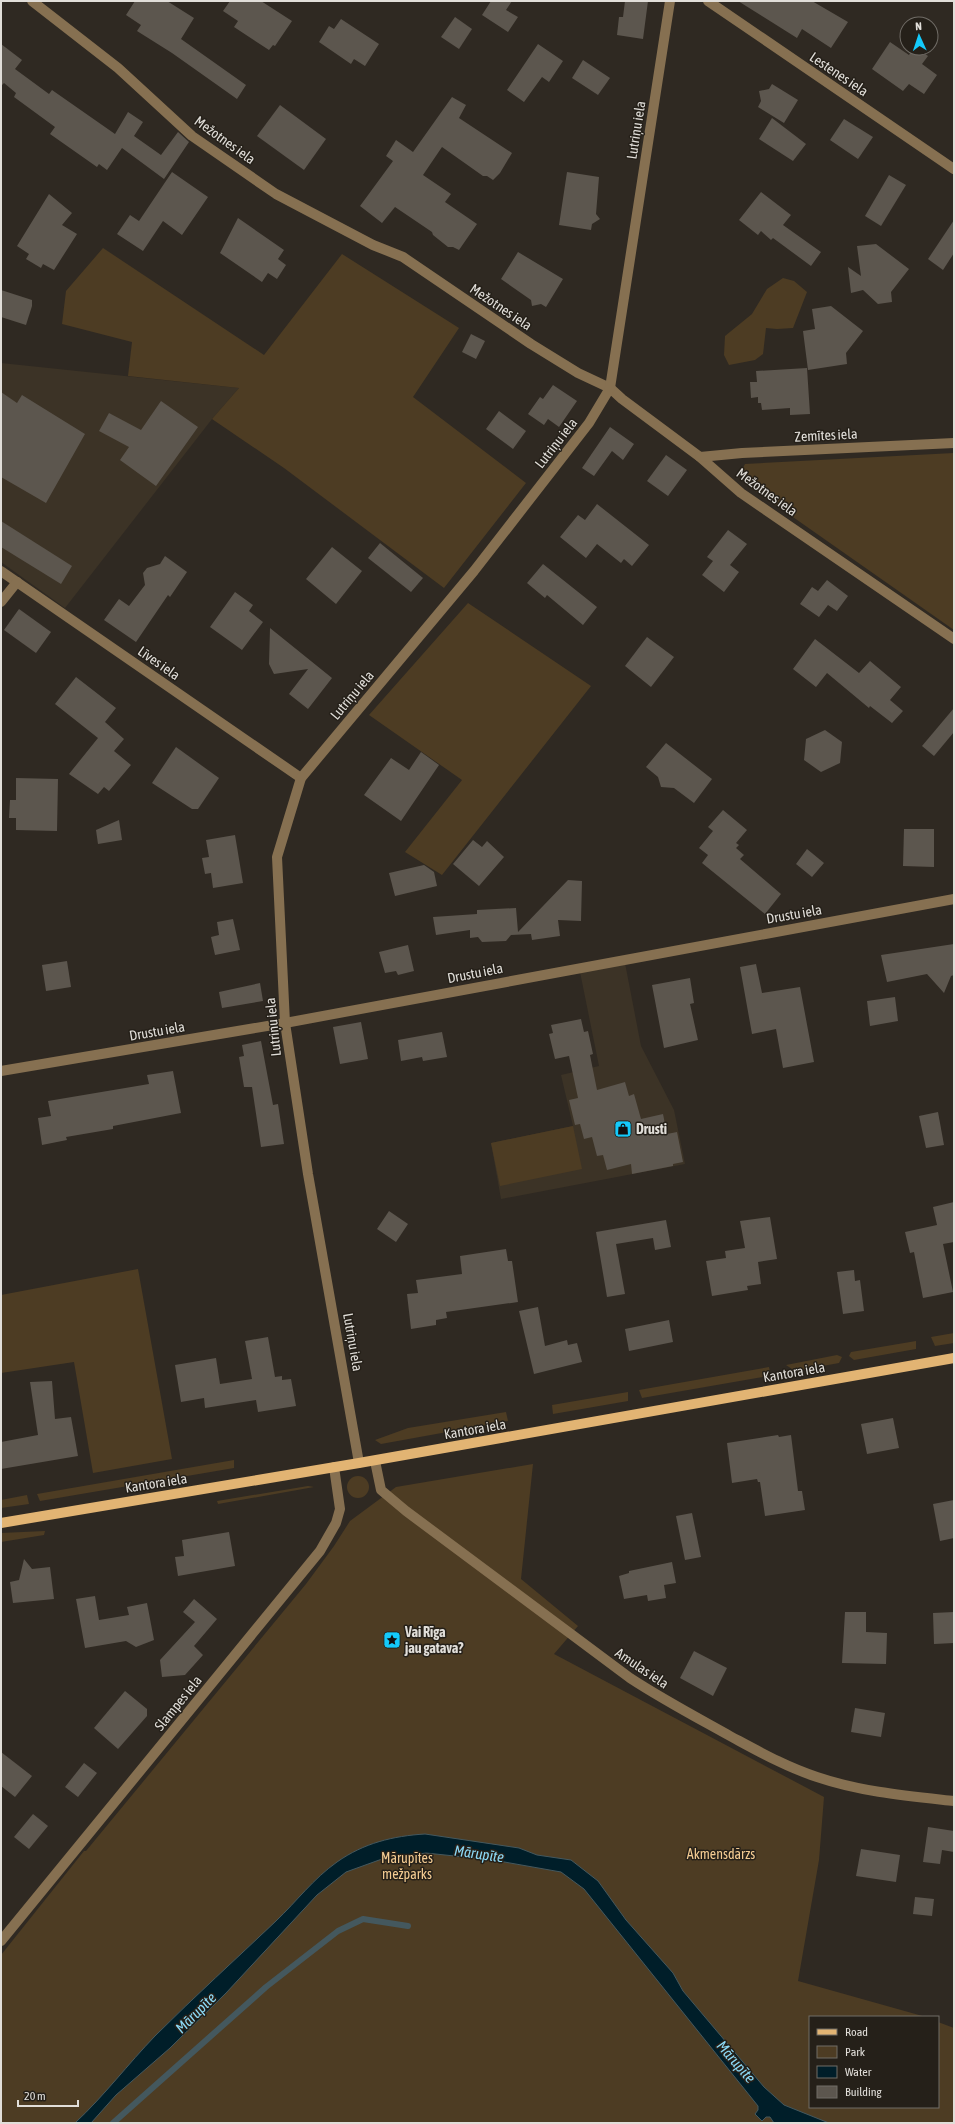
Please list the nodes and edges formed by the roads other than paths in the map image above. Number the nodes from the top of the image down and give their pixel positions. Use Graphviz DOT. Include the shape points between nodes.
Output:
graph roads {
  1 [pos="32,1"];
  2 [pos="670,1"];
  3 [pos="708,1"];
  4 [pos="954,169"];
  5 [pos="610,388"];
  6 [pos="954,443"];
  7 [pos="700,457"];
  8 [pos="1,571"];
  9 [pos="17,582"];
  10 [pos="1,602"];
  11 [pos="954,640"];
  12 [pos="301,778"];
  13 [pos="954,899"];
  14 [pos="285,1023"];
  15 [pos="1,1071"];
  16 [pos="954,1358"];
  17 [pos="375,1461"];
  18 [pos="359,1463"];
  19 [pos="334,1467"];
  20 [pos="1,1523"];
  21 [pos="954,1801"];
  22 [pos="1,1941"];
  1 -- 5 [label="street, Mežotnes iela" via="118,68 192,136 276,194 403,258 531,344 578,373"];
  2 -- 5 [label="street, Lutriņu iela"];
  3 -- 4 [label="street, Lestenes iela"];
  5 -- 7 [label="street, Mežotnes iela"];
  5 -- 12 [label="street, Lutriņu iela" via="589,423 474,571"];
  6 -- 7 [label="street, Zemītes iela"];
  7 -- 11 [label="street, Mežotnes iela" via="741,493"];
  8 -- 9 [label="street, Līves iela"];
  9 -- 10 [label="street"];
  9 -- 12 [label="street, Līves iela"];
  12 -- 14 [label="street, Lutriņu iela" via="277,857"];
  13 -- 14 [label="street, Drustu iela"];
  14 -- 15 [label="street, Drustu iela"];
  14 -- 18 [label="street, Lutriņu iela" via="308,1174"];
  16 -- 17 [label="main road, Kantora iela"];
  17 -- 18 [label="main road, Kantora iela"];
  17 -- 21 [label="street, Amulas iela" via="381,1490 406,1511 630,1678 663,1699 781,1763 817,1777 894,1795"];
  18 -- 19 [label="main road, Kantora iela"];
  19 -- 20 [label="main road, Kantora iela"];
  19 -- 22 [label="street, Slampes iela" via="340,1509 336,1523 320,1551"];
}
